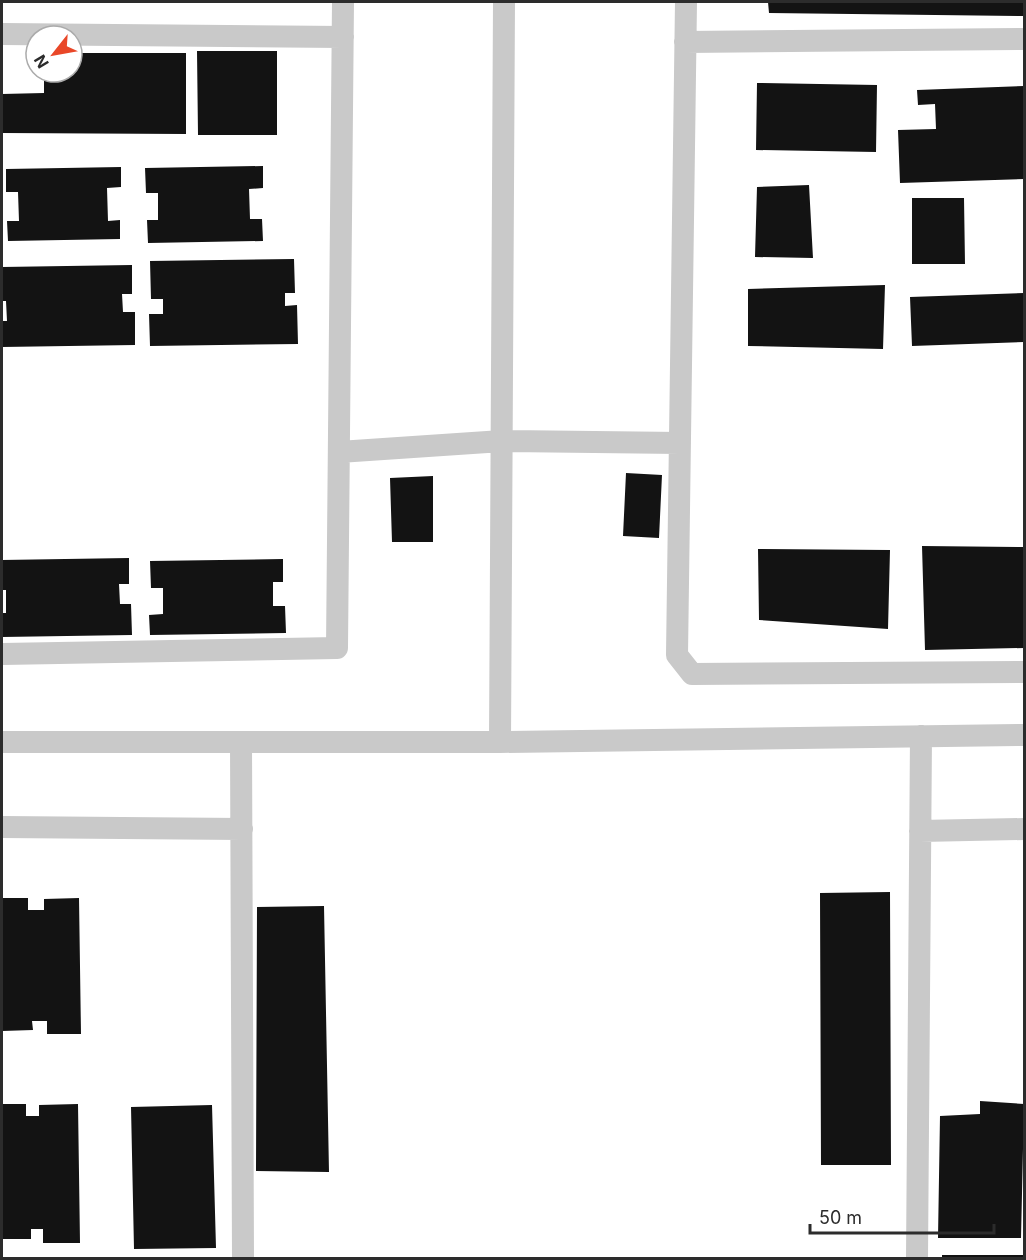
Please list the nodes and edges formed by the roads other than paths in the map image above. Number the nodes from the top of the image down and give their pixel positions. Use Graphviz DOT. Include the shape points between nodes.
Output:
graph roads {
  1 [pos="343,2"];
  2 [pos="504,2"];
  3 [pos="686,2"];
  4 [pos="2,34"];
  5 [pos="343,37"];
  6 [pos="1024,39"];
  7 [pos="686,42"];
  8 [pos="502,441"];
  9 [pos="680,443"];
  10 [pos="339,452"];
  11 [pos="2,654"];
  12 [pos="1024,672"];
  13 [pos="1024,735"];
  14 [pos="921,736"];
  15 [pos="2,742"];
  16 [pos="241,742"];
  17 [pos="500,742"];
  18 [pos="2,827"];
  19 [pos="242,829"];
  20 [pos="1024,829"];
  21 [pos="920,831"];
  22 [pos="243,1258"];
  23 [pos="917,1258"];
  1 -- 5 [label="street"];
  2 -- 8 [label="street"];
  3 -- 7 [label="street"];
  4 -- 5 [label="street"];
  5 -- 10 [label="street"];
  6 -- 7 [label="street"];
  7 -- 9 [label="street"];
  8 -- 9 [label="street"];
  8 -- 10 [label="street"];
  8 -- 17 [label="street"];
  9 -- 12 [label="street" via="677,655 692,674"];
  10 -- 11 [label="street" via="337,648"];
  13 -- 14 [label="street"];
  14 -- 17 [label="street"];
  14 -- 21 [label="street"];
  15 -- 16 [label="street"];
  16 -- 17 [label="street"];
  16 -- 19 [label="street"];
  18 -- 19 [label="street"];
  19 -- 22 [label="street"];
  20 -- 21 [label="street"];
  21 -- 23 [label="street"];
}
